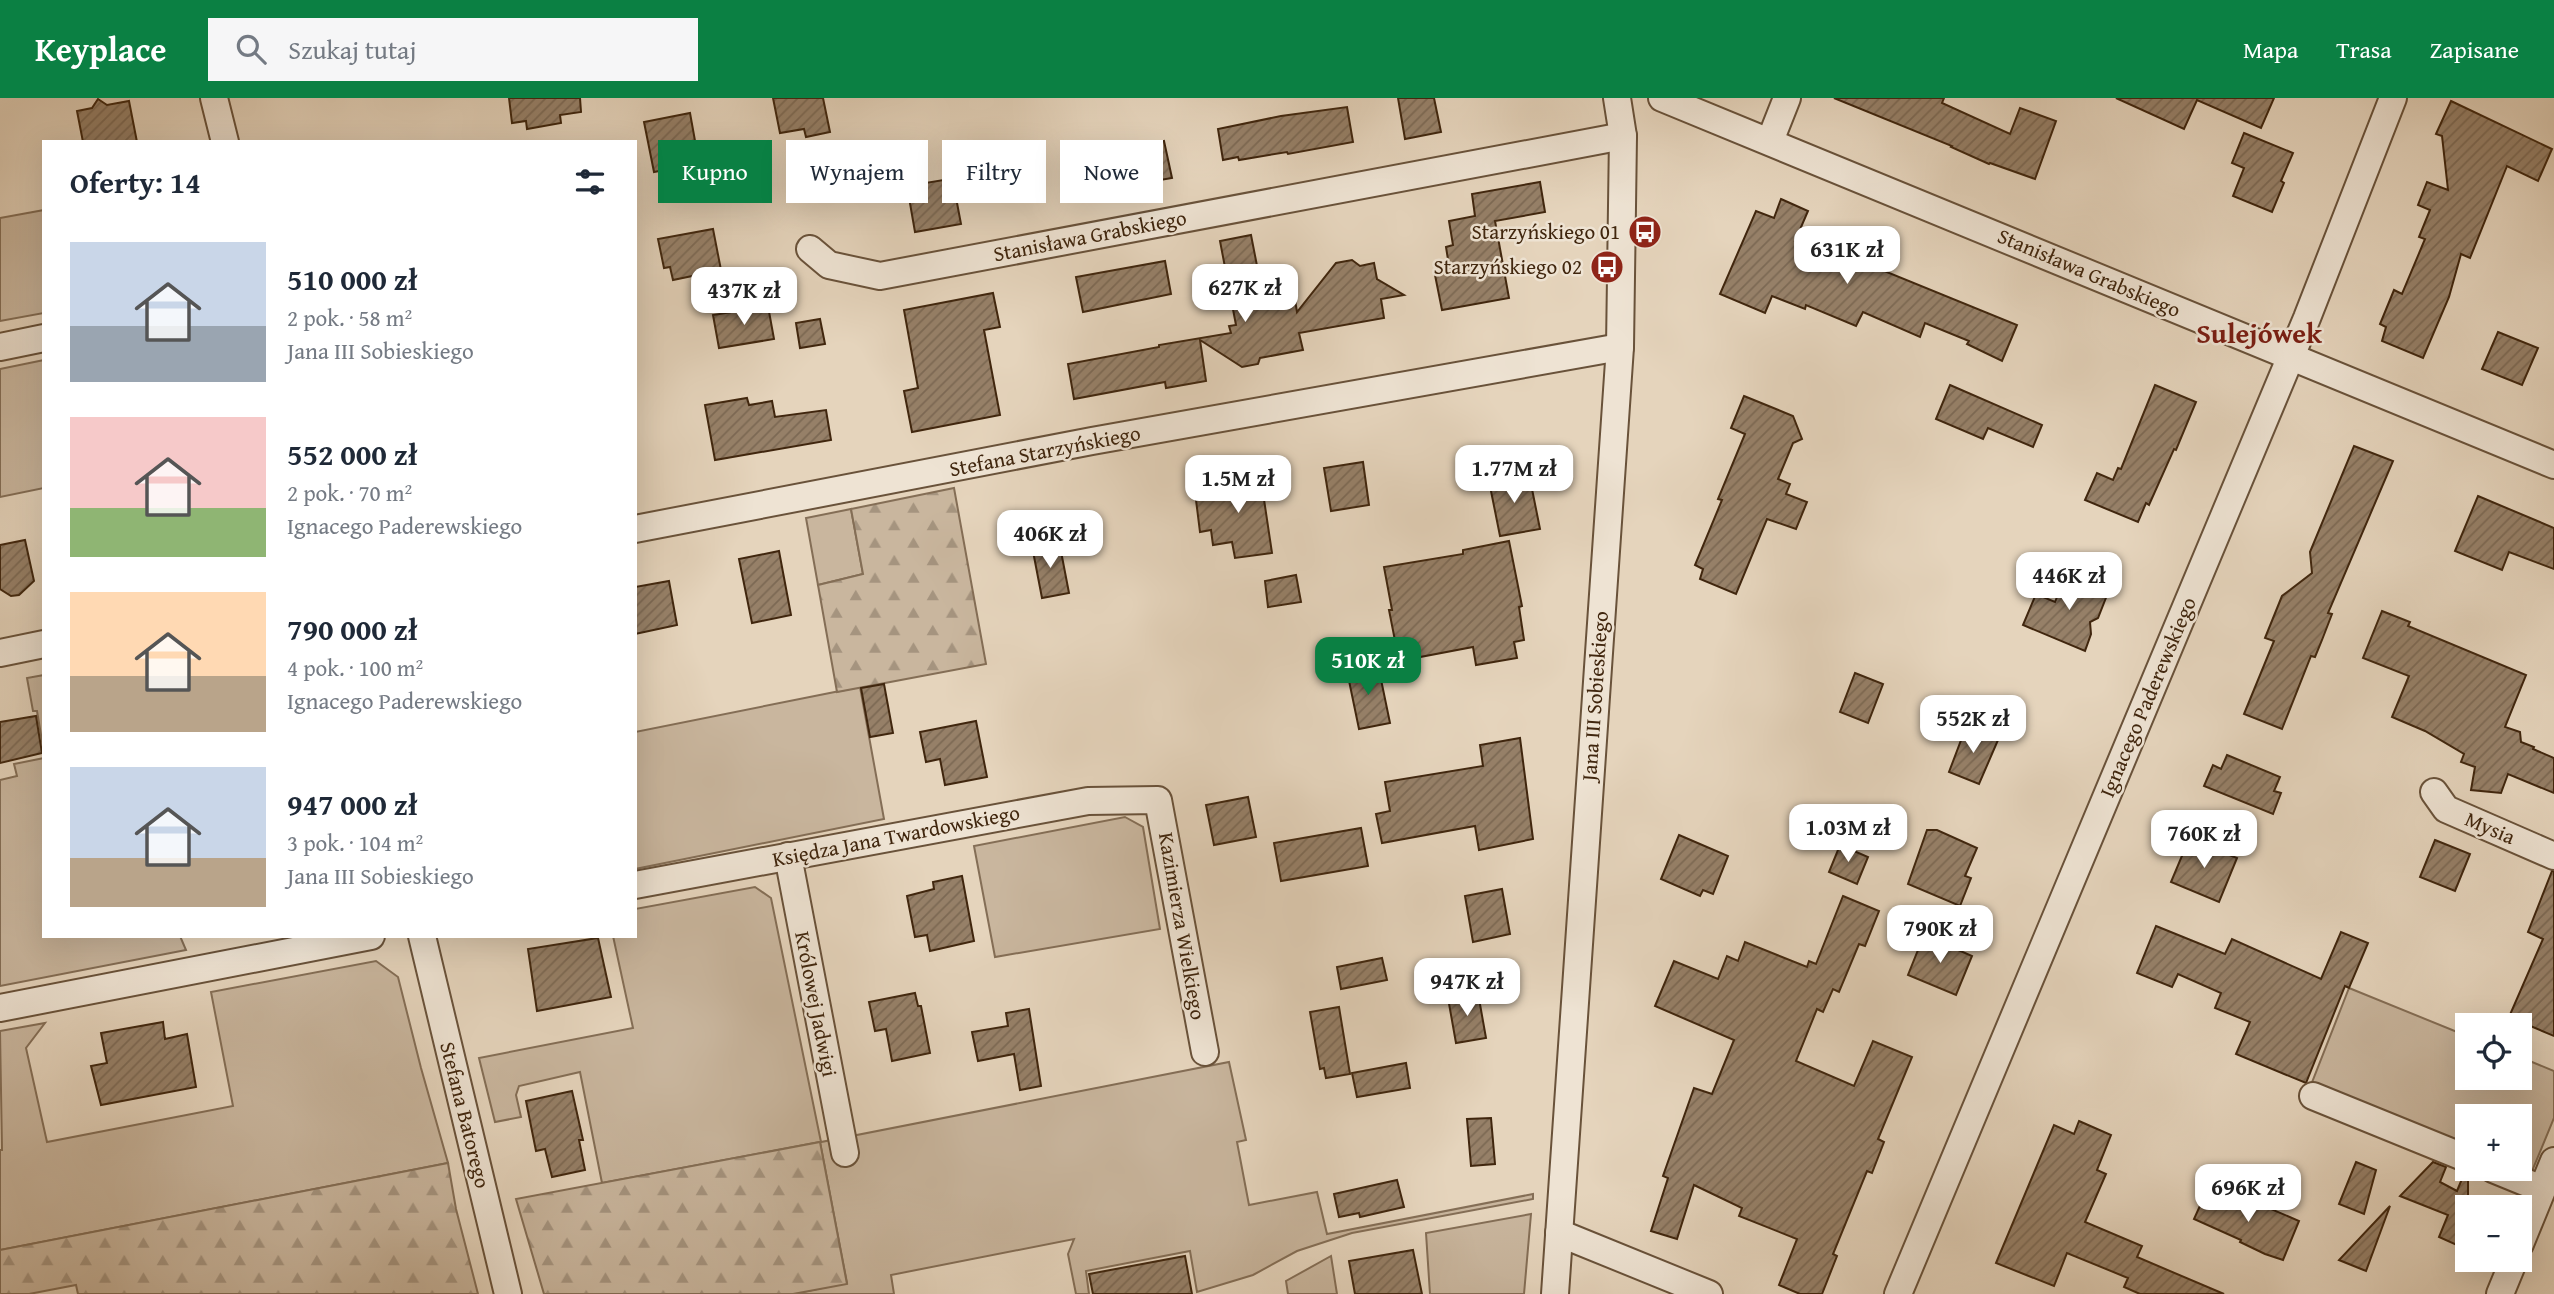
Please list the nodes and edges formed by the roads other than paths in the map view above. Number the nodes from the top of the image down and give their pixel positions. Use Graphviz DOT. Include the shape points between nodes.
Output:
graph roads {
  1 [pos="214,98"];
  2 [pos="1617,98"];
  3 [pos="1662,98"];
  4 [pos="1787,98"];
  5 [pos="2393,98"];
  6 [pos="1623,136"];
  7 [pos="224,140"];
  8 [pos="1770,141"];
  9 [pos="810,249"];
  10 [pos="42,338"];
  11 [pos="0,347"];
  12 [pos="1620,347"];
  13 [pos="2291,356"];
  14 [pos="2554,466"];
  15 [pos="637,529"];
  16 [pos="42,644"];
  17 [pos="0,653"];
  18 [pos="2434,792"];
  19 [pos="1158,800"];
  20 [pos="788,856"];
  21 [pos="2554,856"];
  22 [pos="637,886"];
  23 [pos="361,938"];
  24 [pos="422,938"];
  25 [pos="0,1008"];
  26 [pos="1205,1052"];
  27 [pos="2313,1096"];
  28 [pos="845,1153"];
  29 [pos="2455,1154"];
  30 [pos="2554,1161"];
  31 [pos="2522,1181"];
  32 [pos="2542,1189"];
  33 [pos="2532,1214"];
  34 [pos="1559,1233"];
  35 [pos="2509,1272"];
  36 [pos="509,1294"];
  37 [pos="1555,1294"];
  38 [pos="1709,1294"];
  39 [pos="1898,1294"];
  40 [pos="2500,1294"];
  1 -- 7 [label="street"];
  2 -- 6 [label="street, Jana III Sobieskiego"];
  3 -- 8 [label="street, Stanisława Grabskiego"];
  4 -- 8 [label="street"];
  5 -- 13 [label="street, Ignacego Paderewskiego"];
  6 -- 9 [label="street, Stanisława Grabskiego" via="880,276 829,265"];
  6 -- 12 [label="street, Jana III Sobieskiego"];
  8 -- 13 [label="street, Stanisława Grabskiego"];
  10 -- 11 [label="street"];
  12 -- 15 [label="street, Stefana Starzyńskiego"];
  12 -- 34 [label="street, Jana III Sobieskiego"];
  13 -- 14 [label="street, Stanisława Grabskiego"];
  13 -- 39 [label="street, Ignacego Paderewskiego"];
  16 -- 17 [label="street"];
  18 -- 21 [label="street, Mysia" via="2446,809"];
  19 -- 20 [label="street, Księdza Jana Twardowskiego" via="1088,800"];
  19 -- 26 [label="street, Kazimierza Wielkiego"];
  20 -- 22 [label="street, Księdza Jana Twardowskiego"];
  20 -- 28 [label="street, Królowej Jadwigi"];
  23 -- 25 [label="street"];
  24 -- 36 [label="street, Stefana Batorego"];
  27 -- 29 [label="street"];
  30 -- 32 [label="street"];
  31 -- 32 [label="street"];
  32 -- 33 [label="street"];
  34 -- 37 [label="street, Jana III Sobieskiego"];
  34 -- 38 [label="street"];
  35 -- 40 [label="street"];
}
